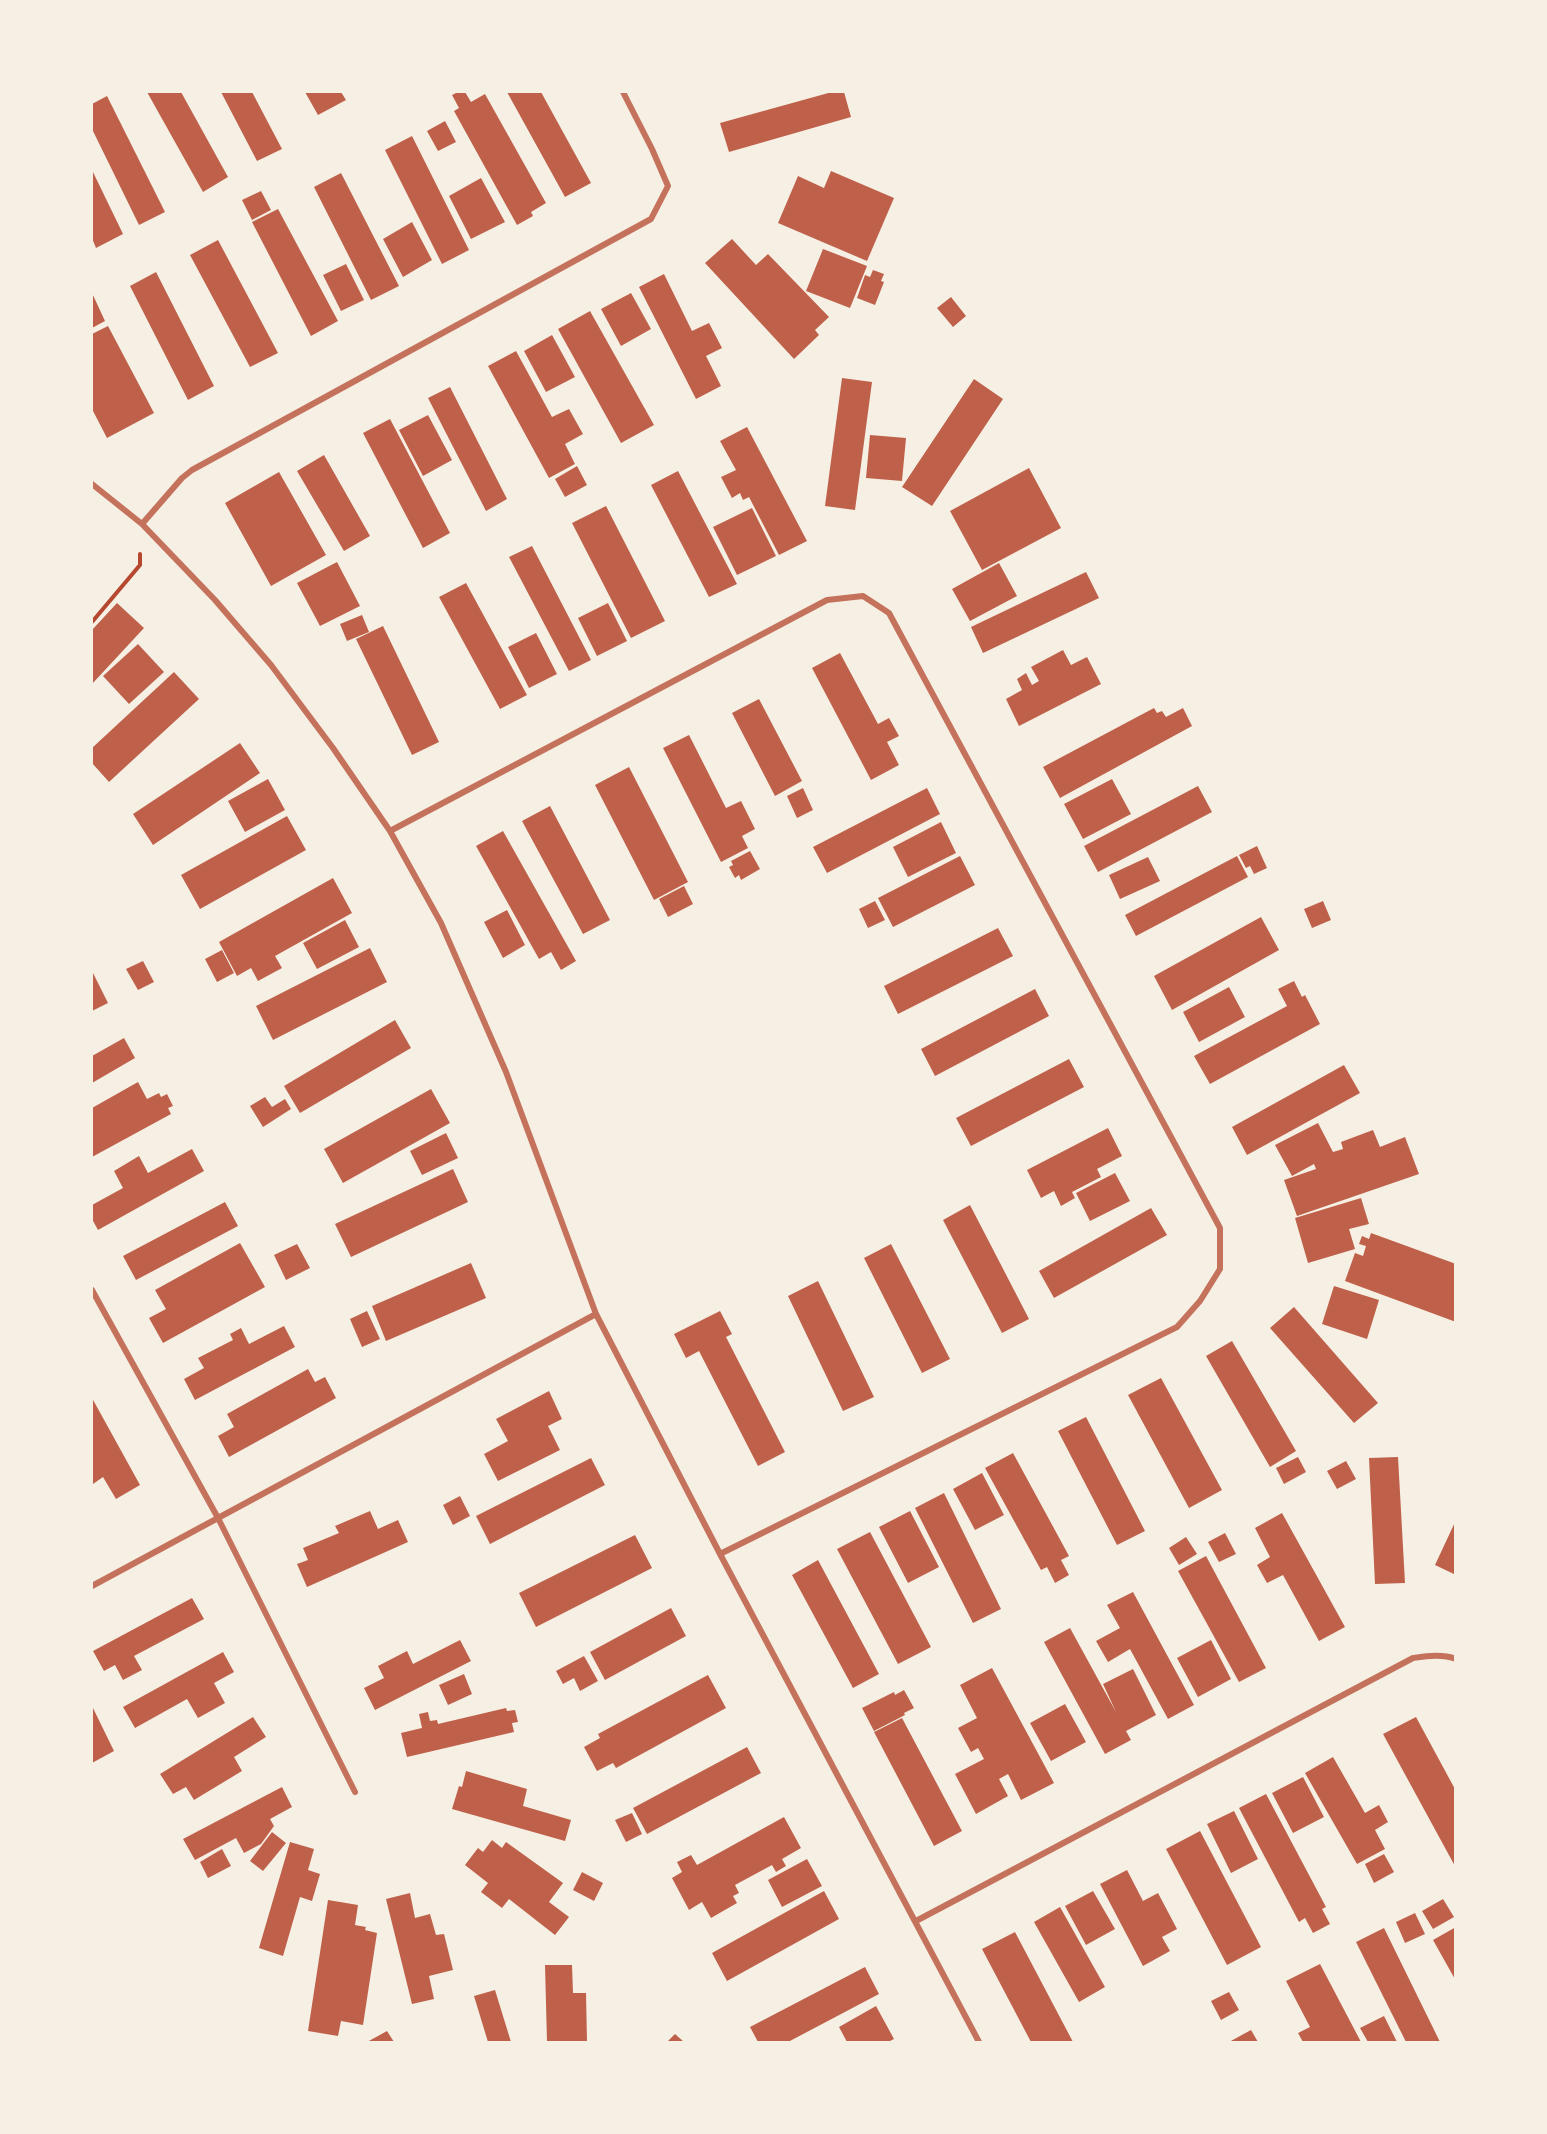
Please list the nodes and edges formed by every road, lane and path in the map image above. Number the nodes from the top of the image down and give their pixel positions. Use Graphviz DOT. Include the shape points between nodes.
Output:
graph roads {
  1 [pos="623,92"];
  2 [pos="92,484"];
  3 [pos="142,524"];
  4 [pos="92,622"];
  5 [pos="390,831"];
  6 [pos="92,1290"];
  7 [pos="596,1314"];
  8 [pos="218,1518"];
  9 [pos="720,1554"];
  10 [pos="92,1586"];
  11 [pos="1455,1659"];
  12 [pos="355,1792"];
  13 [pos="916,1921"];
  14 [pos="979,2043"];
  1 -- 3 [label="street" via="668,186 651,219 192,470"];
  2 -- 3 [label="street"];
  3 -- 4 [label="path" via="140,566"];
  3 -- 5 [label="street" via="271,665"];
  5 -- 7 [label="street" via="441,923 506,1072"];
  5 -- 9 [label="street" via="827,600 863,596 889,613 1220,1228 1220,1269 1177,1327"];
  6 -- 8 [label="street"];
  7 -- 8 [label="street"];
  7 -- 9 [label="street"];
  8 -- 10 [label="street"];
  8 -- 12 [label="street"];
  9 -- 13 [label="street"];
  11 -- 13 [label="street" via="1431,1655 1413,1658"];
  13 -- 14 [label="street"];
}
